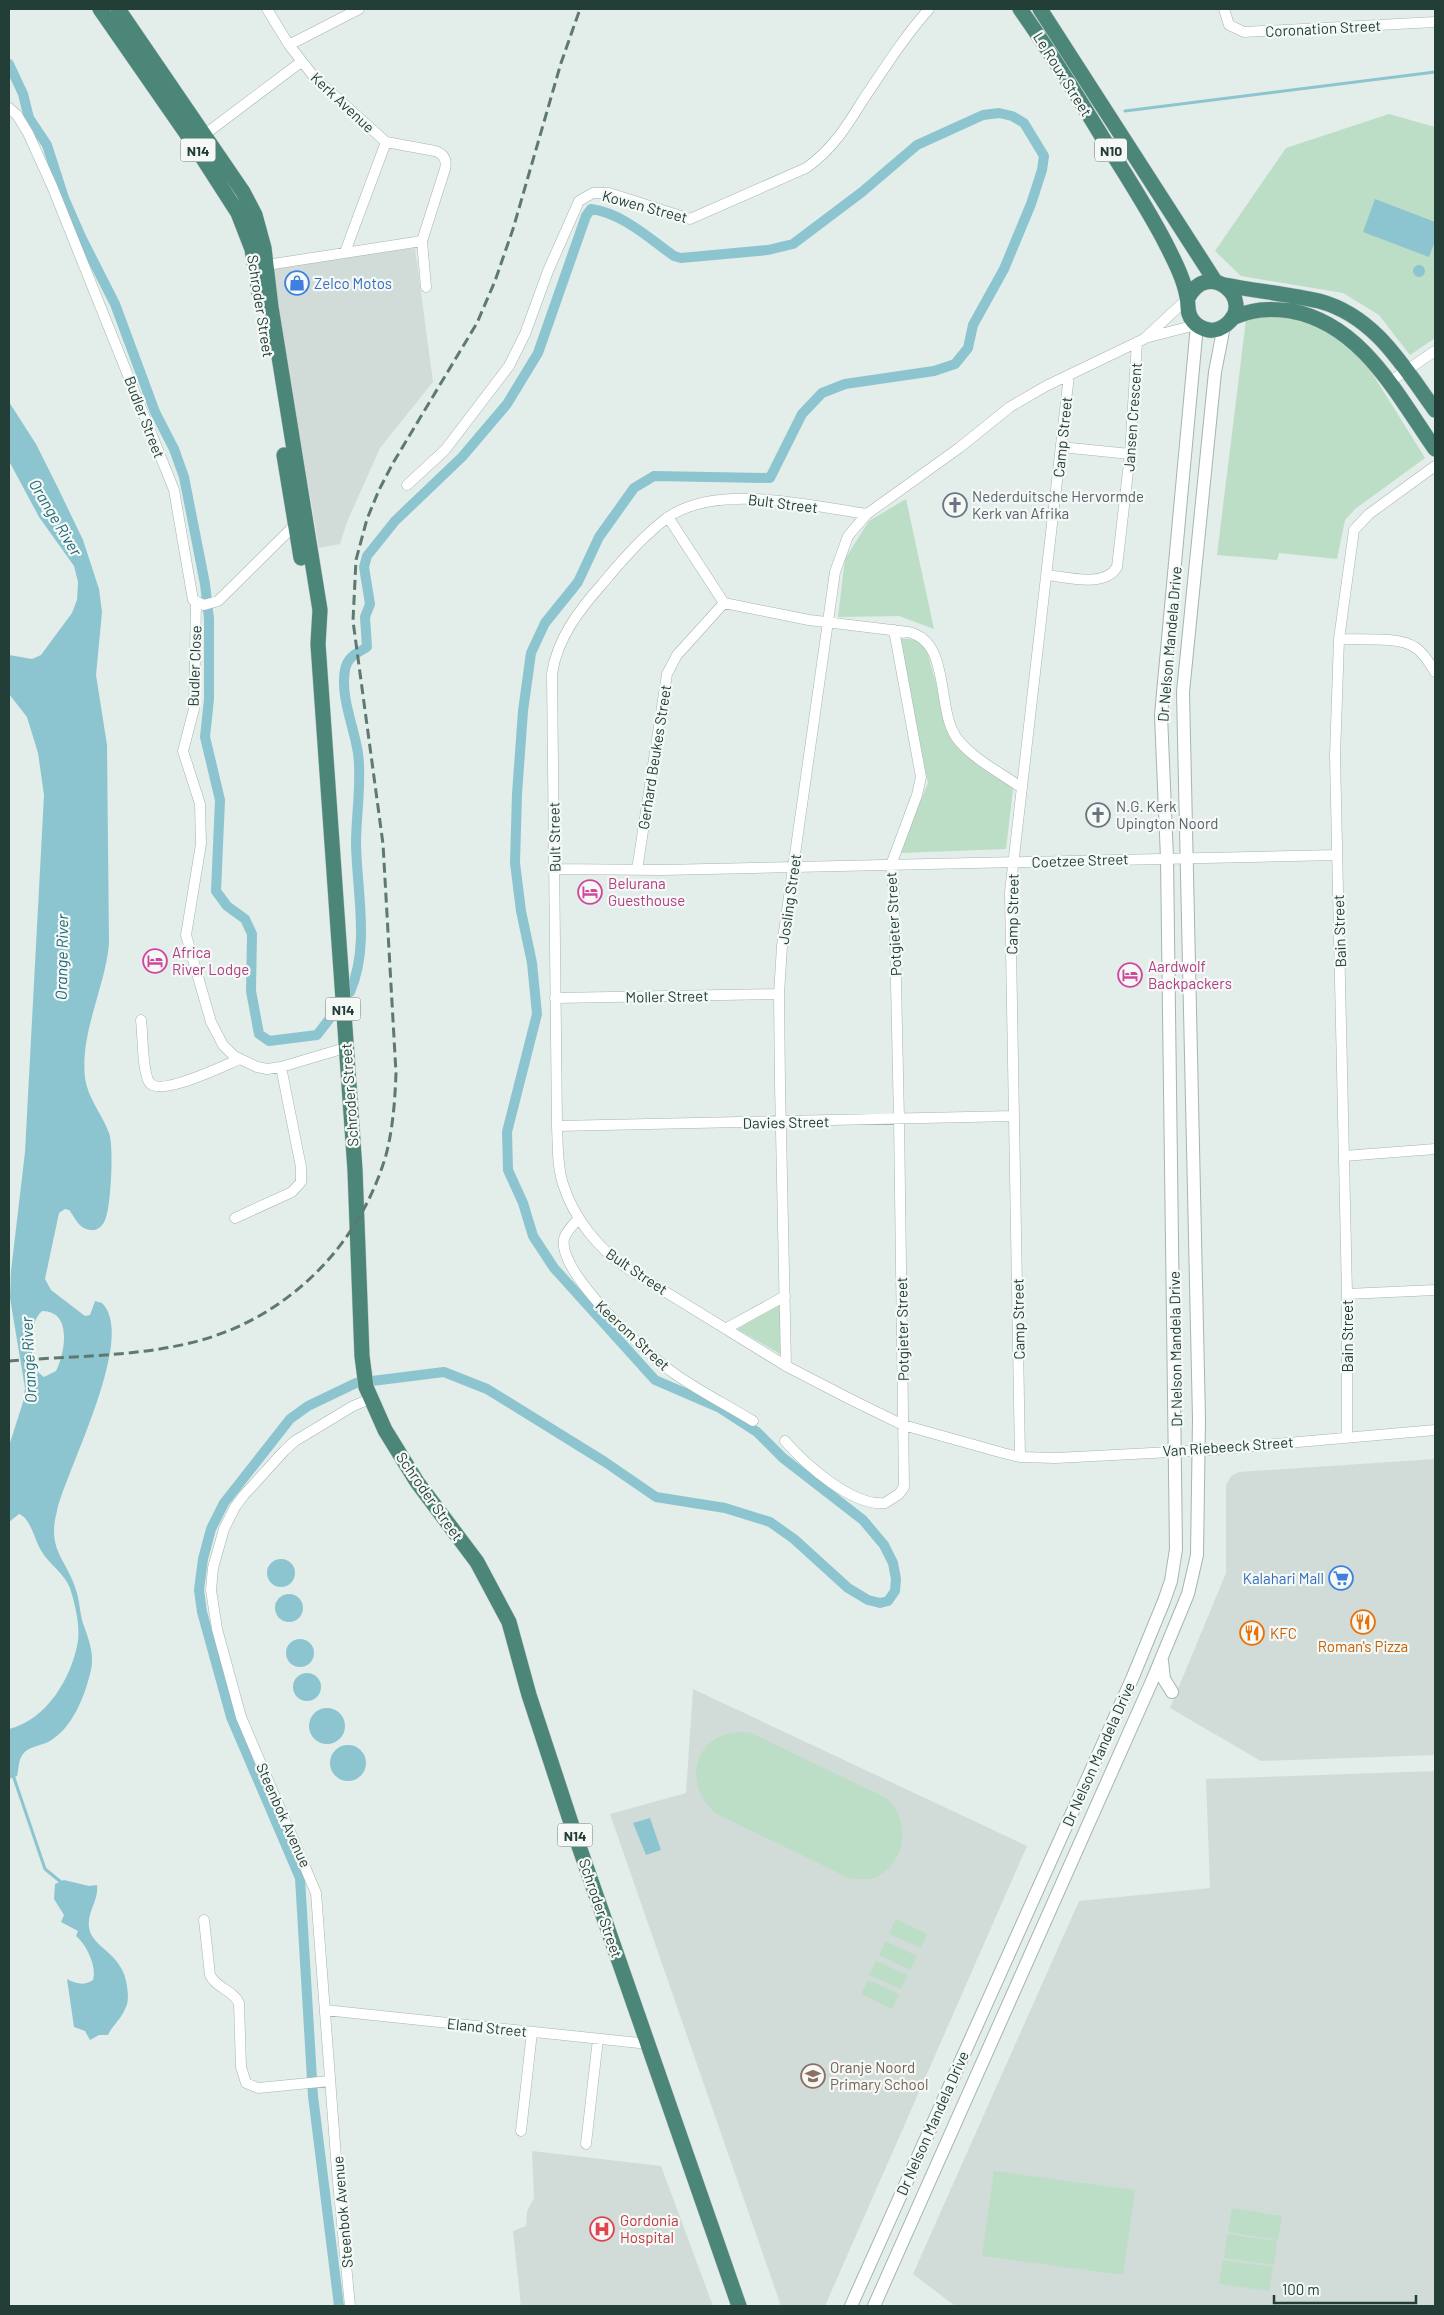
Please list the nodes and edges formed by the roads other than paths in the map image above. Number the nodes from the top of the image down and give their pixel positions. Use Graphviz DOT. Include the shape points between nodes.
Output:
graph roads {
  1 [pos="100,9"];
  2 [pos="118,9"];
  3 [pos="266,9"];
  4 [pos="359,9"];
  5 [pos="929,9"];
  6 [pos="1020,9"];
  7 [pos="1040,9"];
  8 [pos="1224,9"];
  9 [pos="1435,22"];
  10 [pos="289,45"];
  11 [pos="301,62"];
  12 [pos="9,108"];
  13 [pos="198,139"];
  14 [pos="386,142"];
  15 [pos="422,241"];
  16 [pos="345,252"];
  17 [pos="261,266"];
  18 [pos="1220,283"];
  19 [pos="426,287"];
  20 [pos="1188,298"];
  21 [pos="1228,322"];
  22 [pos="1196,325"];
  23 [pos="1140,340"];
  24 [pos="1435,351"];
  25 [pos="1407,371"];
  26 [pos="1069,375"];
  27 [pos="1388,383"];
  28 [pos="1435,410"];
  29 [pos="1060,447"];
  30 [pos="1435,449"];
  31 [pos="1130,454"];
  32 [pos="1435,466"];
  33 [pos="407,485"];
  34 [pos="867,514"];
  35 [pos="668,518"];
  36 [pos="301,520"];
  37 [pos="1047,575"];
  38 [pos="205,603"];
  39 [pos="724,603"];
  40 [pos="827,622"];
  41 [pos="894,630"];
  42 [pos="1339,639"];
  43 [pos="1435,672"];
  44 [pos="1022,788"];
  45 [pos="1337,855"];
  46 [pos="1167,858"];
  47 [pos="1187,858"];
  48 [pos="1013,862"];
  49 [pos="891,865"];
  50 [pos="794,867"];
  51 [pos="554,869"];
  52 [pos="636,870"];
  53 [pos="779,994"];
  54 [pos="555,998"];
  55 [pos="141,1020"];
  56 [pos="345,1048"];
  57 [pos="240,1059"];
  58 [pos="281,1067"];
  59 [pos="1014,1116"];
  60 [pos="900,1119"];
  61 [pos="780,1122"];
  62 [pos="557,1126"];
  63 [pos="1435,1149"];
  64 [pos="1344,1156"];
  65 [pos="235,1218"];
  66 [pos="579,1218"];
  67 [pos="1435,1290"];
  68 [pos="1346,1294"];
  69 [pos="785,1296"];
  70 [pos="727,1328"];
  71 [pos="786,1366"];
  72 [pos="367,1387"];
  73 [pos="753,1421"];
  74 [pos="904,1425"];
  75 [pos="1435,1430"];
  76 [pos="1347,1436"];
  77 [pos="785,1442"];
  78 [pos="1198,1450"];
  79 [pos="1176,1451"];
  80 [pos="1020,1457"];
  81 [pos="1144,1650"];
  82 [pos="1162,1659"];
  83 [pos="1147,1688"];
  84 [pos="1172,1692"];
  85 [pos="1117,1710"];
  86 [pos="204,1920"];
  87 [pos="325,2010"];
  88 [pos="532,2032"];
  89 [pos="598,2039"];
  90 [pos="649,2044"];
  91 [pos="330,2081"];
  92 [pos="521,2131"];
  93 [pos="586,2144"];
  94 [pos="350,2306"];
  95 [pos="739,2306"];
  96 [pos="851,2306"];
  97 [pos="874,2306"];
  1 -- 13 [label="highway, Schroder Street / N14"];
  2 -- 13 [label="highway, Schroder Street / N14"];
  3 -- 10 [label="street, Kerk Avenue"];
  4 -- 10 [label="street"];
  5 -- 33 [label="street, Kowen Street" via="890,60 841,136 806,168 690,219 609,193 593,193 579,201 509,366 445,450"];
  6 -- 20 [label="highway, Le Roux Street / N10" via="1152,217 1170,251"];
  7 -- 18 [label="highway, Le Roux Street / N10"];
  8 -- 9 [label="street, Coronation Street" via="1229,25 1244,32"];
  10 -- 11 [label="street, Kerk Avenue"];
  11 -- 13 [label="street"];
  11 -- 14 [label="street, Kerk Avenue"];
  12 -- 38 [label="street, Budler Street" via="28,133 52,186 174,490 191,592"];
  13 -- 17 [label="highway, Schroder Street / N14" via="245,226"];
  14 -- 15 [label="street, Kerk Avenue" via="436,151 446,161"];
  14 -- 16 [label="street, Kerk Avenue"];
  15 -- 16 [label="street"];
  15 -- 19 [label="street, Kerk Avenue"];
  16 -- 17 [label="street"];
  17 -- 36 [label="highway, Schroder Street / N14"];
  18 -- 20 [label="highway" via="1208,281 1196,287"];
  18 -- 21 [label="highway, N10" via="1235,299 1235,311"];
  18 -- 25 [label="highway" via="1304,298 1345,312 1371,328"];
  20 -- 22 [label="highway, N10" via="1188,313"];
  20 -- 23 [label="street"];
  21 -- 22 [label="highway" via="1213,330"];
  21 -- 27 [label="highway" via="1261,308 1314,317 1338,329 1358,346"];
  21 -- 47 [label="street, Dr Nelson Mandela Drive" via="1215,372 1185,658"];
  22 -- 23 [label="street"];
  22 -- 46 [label="street, Dr Nelson Mandela Drive" via="1162,686"];
  23 -- 26 [label="street"];
  23 -- 31 [label="street, Jansen Crescent"];
  24 -- 25 [label="street"];
  25 -- 27 [label="street"];
  25 -- 28 [label="highway"];
  26 -- 29 [label="street, Camp Street"];
  26 -- 34 [label="street" via="1010,407"];
  27 -- 30 [label="highway"];
  29 -- 31 [label="street"];
  29 -- 37 [label="street, Camp Street"];
  31 -- 37 [label="street, Jansen Crescent" via="1120,556 1115,571 1100,579"];
  32 -- 42 [label="street, Bain Street" via="1369,514 1354,530"];
  34 -- 35 [label="street, Bult Street" via="742,498 704,503"];
  34 -- 40 [label="street, Josling Street" via="842,547"];
  35 -- 39 [label="street"];
  35 -- 51 [label="street, Bult Street" via="641,542 584,606 569,626 554,662"];
  36 -- 38 [label="street"];
  36 -- 56 [label="highway, Schroder Street / N14" via="312,629 318,644"];
  37 -- 44 [label="street, Camp Street"];
  38 -- 57 [label="street, Budler Close" via="194,709 183,751 200,804 201,844 186,935 210,1022 223,1045"];
  39 -- 40 [label="street"];
  39 -- 52 [label="street, Gerhard Beukes Street" via="669,668"];
  40 -- 41 [label="street"];
  40 -- 50 [label="street, Josling Street"];
  41 -- 44 [label="street" via="914,633 929,644 955,736 968,750"];
  41 -- 49 [label="street, Potgieter Street" via="922,777"];
  42 -- 43 [label="street" via="1410,644"];
  42 -- 45 [label="street, Bain Street" via="1335,756"];
  44 -- 48 [label="street, Camp Street"];
  45 -- 47 [label="street, Coetzee Street"];
  45 -- 64 [label="street, Bain Street"];
  46 -- 47 [label="street, Coetzee Street"];
  46 -- 48 [label="street, Coetzee Street"];
  46 -- 79 [label="street, Dr Nelson Mandela Drive"];
  47 -- 78 [label="street, Dr Nelson Mandela Drive"];
  48 -- 49 [label="street, Coetzee Street"];
  48 -- 59 [label="street, Camp Street" via="1010,902"];
  49 -- 50 [label="street, Coetzee Street"];
  49 -- 60 [label="street, Potgieter Street"];
  50 -- 52 [label="street, Coetzee Street"];
  50 -- 53 [label="street, Josling Street" via="782,946"];
  51 -- 52 [label="street, Coetzee Street"];
  51 -- 54 [label="street, Bult Street"];
  53 -- 54 [label="street, Moller Street"];
  53 -- 61 [label="street, Josling Street"];
  54 -- 62 [label="street, Bult Street"];
  55 -- 57 [label="street" via="146,1074 154,1086 160,1088 184,1082"];
  56 -- 58 [label="street"];
  56 -- 72 [label="highway, Schroder Street / N14"];
  57 -- 58 [label="street" via="267,1069"];
  58 -- 65 [label="street" via="301,1167 301,1182 292,1192"];
  59 -- 60 [label="street, Davies Street"];
  59 -- 80 [label="street, Camp Street"];
  60 -- 61 [label="street, Davies Street"];
  60 -- 74 [label="street, Potgieter Street"];
  61 -- 62 [label="street, Davies Street"];
  61 -- 69 [label="street, Josling Street"];
  62 -- 66 [label="street, Bult Street" via="563,1184"];
  63 -- 64 [label="street"];
  64 -- 68 [label="street, Bain Street"];
  66 -- 70 [label="street, Bult Street" via="599,1245 622,1265"];
  66 -- 73 [label="street, Keerom Street" via="566,1235 565,1249 597,1303 675,1374"];
  67 -- 68 [label="street"];
  68 -- 76 [label="street, Bain Street"];
  69 -- 70 [label="street"];
  69 -- 71 [label="street, Josling Street"];
  70 -- 71 [label="street, Bult Street"];
  71 -- 74 [label="street, Bult Street"];
  72 -- 87 [label="street, Steenbok Avenue" via="353,1406 296,1441 244,1495 224,1529 211,1590 217,1629 241,1717 314,1883"];
  72 -- 90 [label="highway, Schroder Street / N14" via="385,1430 417,1482 477,1562 509,1622 572,1828"];
  74 -- 77 [label="street, Potgieter Street" via="904,1486 885,1504 854,1496 806,1463"];
  74 -- 80 [label="street, Bult Street"];
  75 -- 76 [label="street, Van Riebeeck Street"];
  76 -- 78 [label="street, Van Riebeeck Street"];
  78 -- 79 [label="street, Van Riebeeck Street"];
  78 -- 82 [label="street, Dr Nelson Mandela Drive" via="1195,1567 1188,1594"];
  79 -- 80 [label="street, Van Riebeeck Street"];
  79 -- 81 [label="street, Dr Nelson Mandela Drive" via="1175,1565"];
  81 -- 83 [label="street"];
  81 -- 85 [label="street, Dr Nelson Mandela Drive"];
  82 -- 83 [label="street, Dr Nelson Mandela Drive"];
  82 -- 84 [label="street" via="1164,1679"];
  83 -- 85 [label="street"];
  83 -- 97 [label="street, Dr Nelson Mandela Drive"];
  85 -- 96 [label="street, Dr Nelson Mandela Drive"];
  86 -- 91 [label="street" via="210,1974 213,1981 235,1996 239,2003 241,2067 246,2083 258,2088"];
  87 -- 88 [label="street, Eland Street"];
  87 -- 91 [label="street, Steenbok Avenue"];
  88 -- 89 [label="street, Eland Street"];
  88 -- 92 [label="street"];
  89 -- 90 [label="street, Eland Street"];
  89 -- 93 [label="street"];
  90 -- 95 [label="highway, Schroder Street / N14"];
  91 -- 94 [label="street, Steenbok Avenue"];
}
